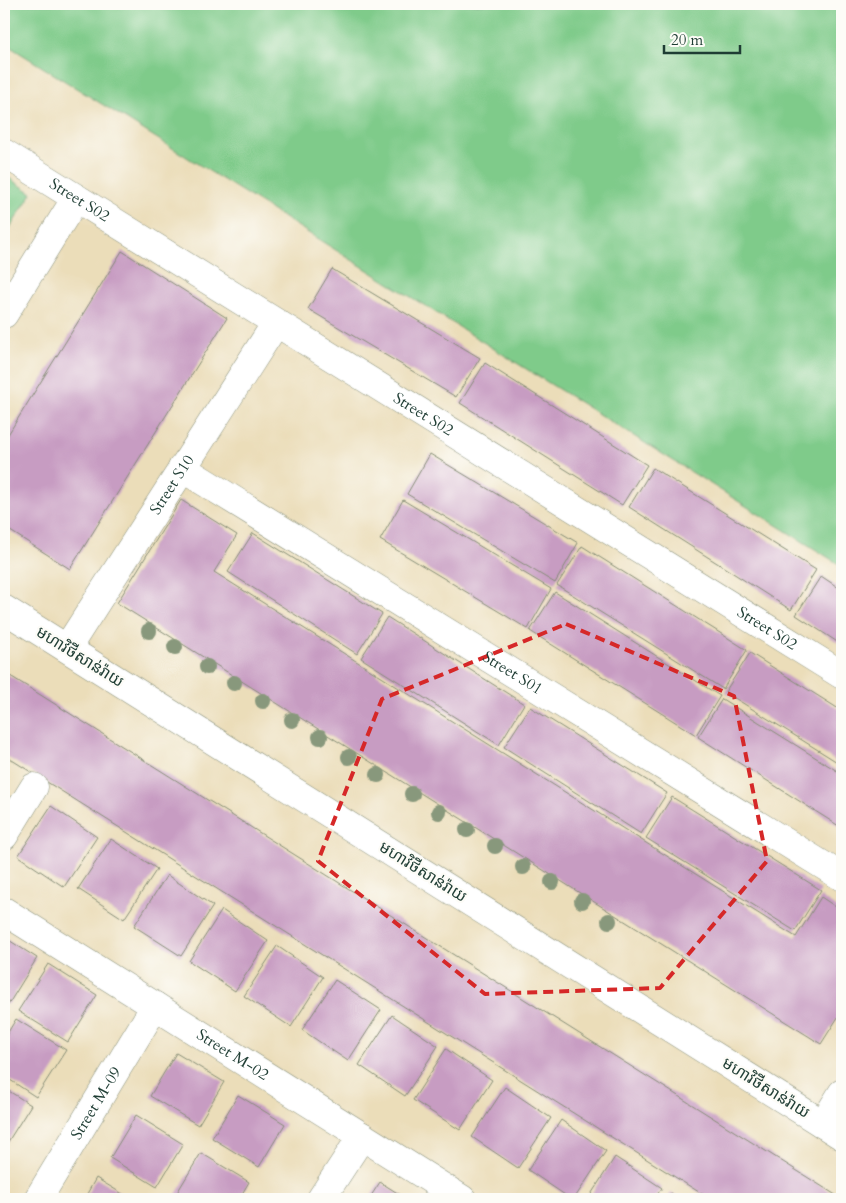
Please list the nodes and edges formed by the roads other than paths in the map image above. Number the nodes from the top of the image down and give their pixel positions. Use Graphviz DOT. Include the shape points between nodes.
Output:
graph roads {
  1 [pos="4,153"];
  2 [pos="76,198"];
  3 [pos="4,314"];
  4 [pos="276,322"];
  5 [pos="182,468"];
  6 [pos="4,609"];
  7 [pos="67,648"];
  8 [pos="842,676"];
  9 [pos="34,787"];
  10 [pos="4,836"];
  11 [pos="842,877"];
  12 [pos="4,911"];
  13 [pos="155,1006"];
  14 [pos="842,1093"];
  15 [pos="833,1130"];
  16 [pos="362,1136"];
  17 [pos="38,1199"];
  18 [pos="321,1199"];
  19 [pos="462,1199"];
  1 -- 2 [label="street, Street S02"];
  2 -- 3 [label="street"];
  2 -- 4 [label="street, Street S02"];
  4 -- 5 [label="street, Street S10"];
  4 -- 8 [label="street, Street S02"];
  5 -- 7 [label="street, Street S10"];
  5 -- 11 [label="street, Street S01"];
  6 -- 7 [label="street, មហាវិថីសាន់រ៉ាយ"];
  7 -- 15 [label="street, មហាវិថីសាន់រ៉ាយ"];
  9 -- 10 [label="street"];
  12 -- 13 [label="street, Street M-02"];
  13 -- 16 [label="street, Street M-02"];
  13 -- 17 [label="street, Street M-09"];
  14 -- 15 [label="street"];
  16 -- 18 [label="street"];
  16 -- 19 [label="street, Street M-02"];
}
